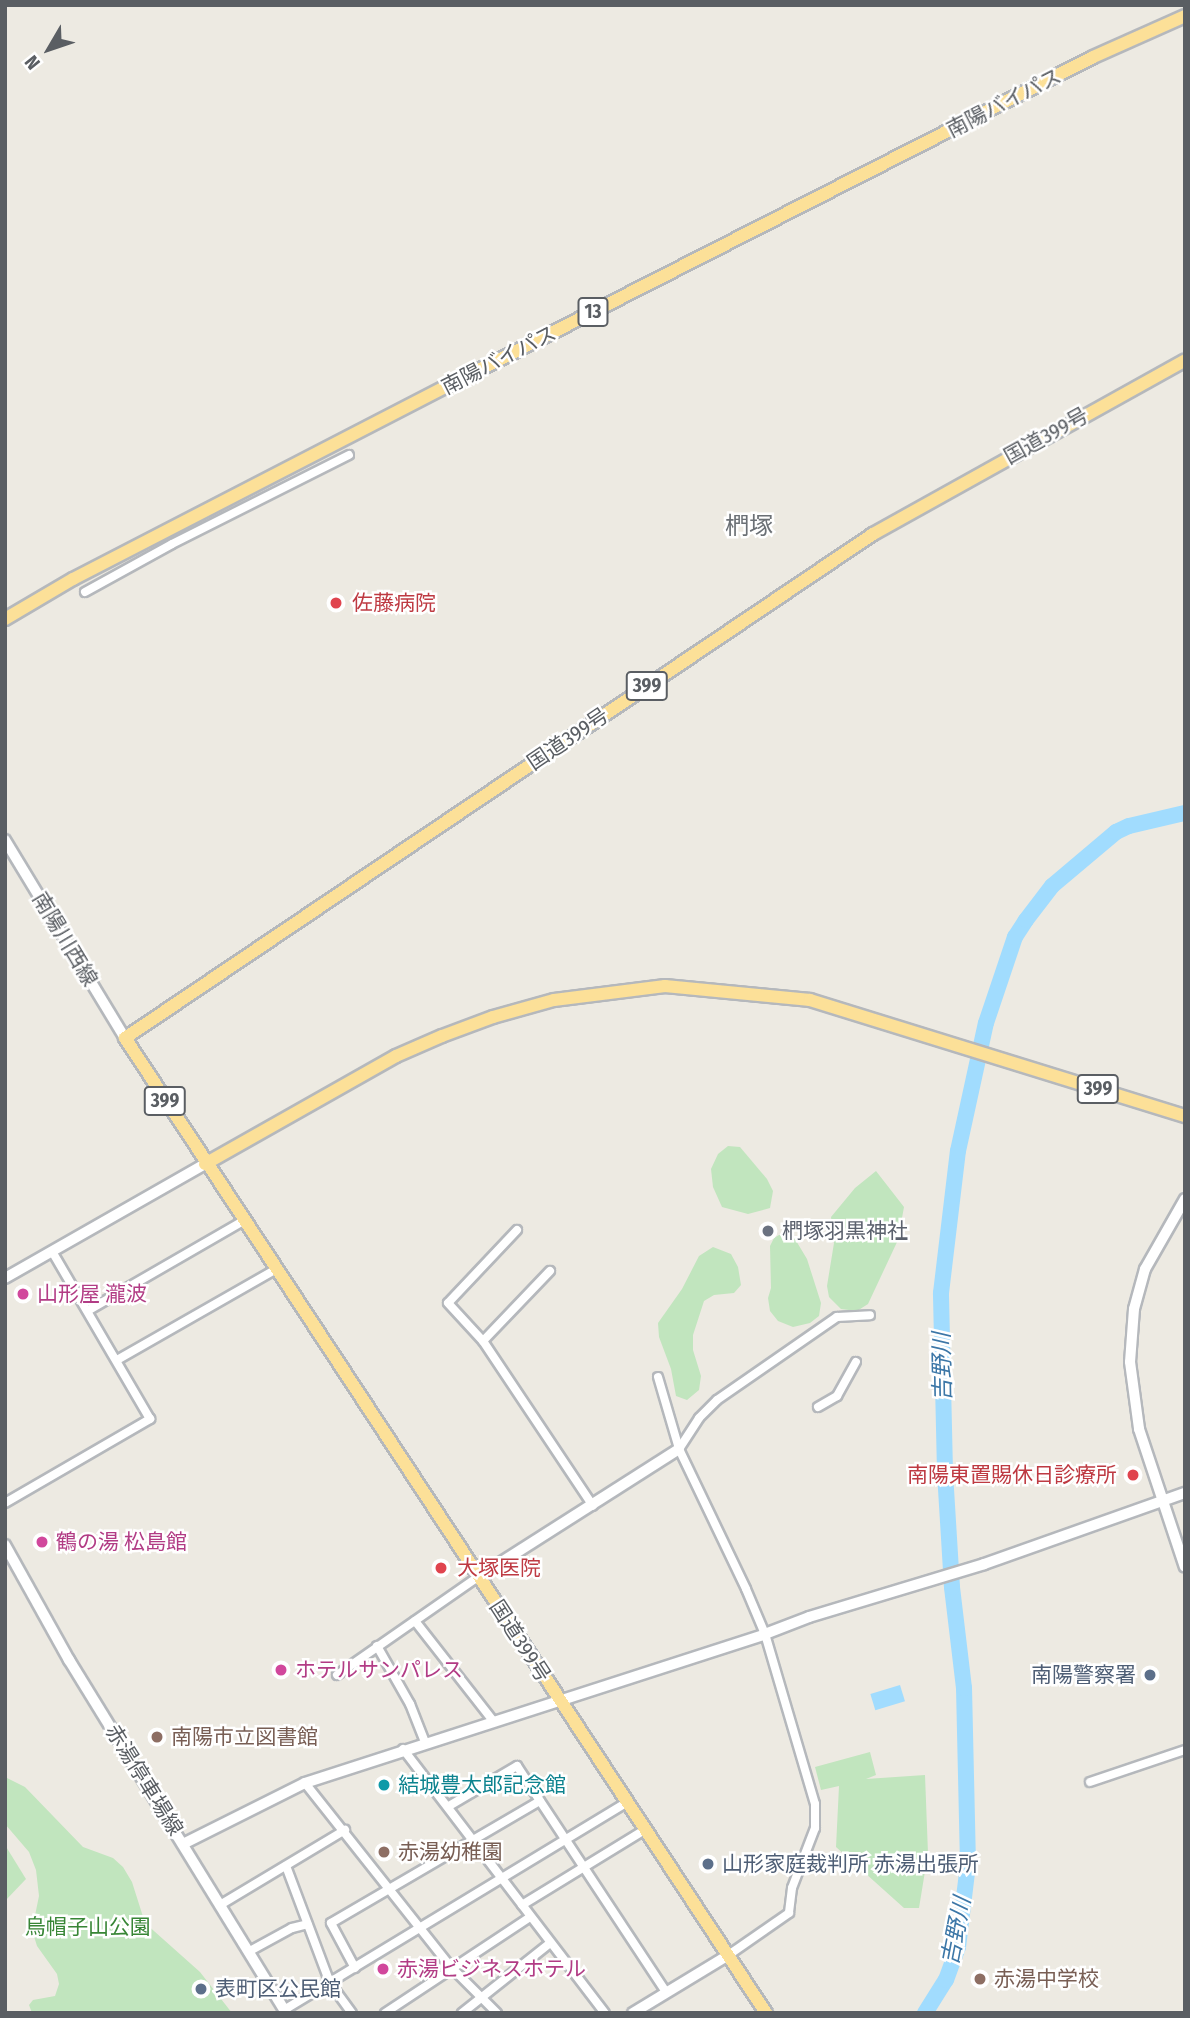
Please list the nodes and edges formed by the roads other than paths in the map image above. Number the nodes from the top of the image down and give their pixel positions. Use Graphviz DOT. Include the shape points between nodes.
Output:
graph roads {
  1 [pos="1185,16"];
  2 [pos="1185,360"];
  3 [pos="349,455"];
  4 [pos="85,592"];
  5 [pos="5,619"];
  6 [pos="5,840"];
  7 [pos="125,1038"];
  8 [pos="1185,1116"];
  9 [pos="205,1164"];
  10 [pos="1185,1199"];
  11 [pos="243,1221"];
  12 [pos="517,1230"];
  13 [pos="52,1251"];
  14 [pos="275,1270"];
  15 [pos="550,1271"];
  16 [pos="5,1278"];
  17 [pos="89,1310"];
  18 [pos="870,1315"];
  19 [pos="483,1341"];
  20 [pos="117,1360"];
  21 [pos="856,1362"];
  22 [pos="658,1377"];
  23 [pos="818,1407"];
  24 [pos="679,1449"];
  25 [pos="1185,1493"];
  26 [pos="1163,1500"];
  27 [pos="5,1503"];
  28 [pos="593,1506"];
  29 [pos="5,1545"];
  30 [pos="1185,1567"];
  31 [pos="478,1577"];
  32 [pos="415,1620"];
  33 [pos="765,1634"];
  34 [pos="377,1646"];
  35 [pos="337,1675"];
  36 [pos="560,1701"];
  37 [pos="493,1721"];
  38 [pos="425,1742"];
  39 [pos="403,1749"];
  40 [pos="1185,1750"];
  41 [pos="1090,1782"];
  42 [pos="305,1783"];
  43 [pos="540,1801"];
  44 [pos="628,1802"];
  45 [pos="449,1807"];
  46 [pos="646,1829"];
  47 [pos="345,1830"];
  48 [pos="565,1839"];
  49 [pos="473,1840"];
  50 [pos="183,1844"];
  51 [pos="286,1866"];
  52 [pos="583,1868"];
  53 [pos="502,1880"];
  54 [pos="390,1888"];
  55 [pos="220,1905"];
  56 [pos="522,1905"];
  57 [pos="530,1917"];
  58 [pos="308,1924"];
  59 [pos="421,1929"];
  60 [pos="550,1942"];
  61 [pos="248,1952"];
  62 [pos="730,1954"];
  63 [pos="451,1966"];
  64 [pos="355,1968"];
  65 [pos="330,1983"];
  66 [pos="666,1993"];
  67 [pos="479,1998"];
  68 [pos="284,2012"];
  69 [pos="763,2012"];
  70 [pos="352,2013"];
  71 [pos="385,2013"];
  72 [pos="462,2013"];
  73 [pos="497,2013"];
  74 [pos="605,2013"];
  75 [pos="633,2013"];
  1 -- 5 [label="highway, 南陽バイパス / 13" via="1093,57 469,375 73,579"];
  2 -- 7 [label="highway, 国道399号 / 399" via="873,534"];
  3 -- 4 [label="street"];
  6 -- 7 [label="main road, 南陽川西線"];
  7 -- 9 [label="highway, 国道399号 / 399"];
  8 -- 9 [label="highway, 399" via="810,1000 665,986 588,994 493,1017 408,1051"];
  9 -- 11 [label="highway, 国道399号 / 399"];
  9 -- 13 [label="main road"];
  10 -- 26 [label="main road" via="1145,1269 1131,1334 1135,1408"];
  11 -- 14 [label="highway, 国道399号 / 399"];
  11 -- 17 [label="street"];
  12 -- 19 [label="street" via="448,1303"];
  13 -- 16 [label="main road"];
  13 -- 17 [label="street"];
  14 -- 20 [label="street"];
  14 -- 31 [label="highway, 国道399号 / 399"];
  15 -- 19 [label="street"];
  17 -- 20 [label="street"];
  18 -- 24 [label="street" via="837,1317 717,1400"];
  19 -- 28 [label="street"];
  20 -- 27 [label="street" via="150,1419"];
  21 -- 23 [label="street" via="837,1396"];
  22 -- 24 [label="street"];
  24 -- 28 [label="street"];
  24 -- 33 [label="street"];
  25 -- 26 [label="street"];
  26 -- 30 [label="main road"];
  26 -- 33 [label="street" via="984,1564"];
  28 -- 31 [label="street"];
  29 -- 50 [label="main road, 赤湯停車場線" via="69,1660"];
  31 -- 32 [label="street"];
  31 -- 36 [label="highway, 国道399号 / 399"];
  32 -- 34 [label="street"];
  32 -- 37 [label="street"];
  33 -- 36 [label="street"];
  33 -- 62 [label="street" via="816,1817 792,1888 789,1913"];
  34 -- 35 [label="street"];
  34 -- 38 [label="street" via="410,1704"];
  36 -- 37 [label="street"];
  36 -- 44 [label="highway, 国道399号 / 399"];
  37 -- 38 [label="street"];
  38 -- 39 [label="street"];
  39 -- 42 [label="street"];
  39 -- 45 [label="street"];
  40 -- 41 [label="street"];
  42 -- 47 [label="street"];
  42 -- 50 [label="street"];
  43 -- 45 [label="street" via="517,1766"];
  43 -- 48 [label="street"];
  43 -- 49 [label="street"];
  44 -- 46 [label="highway, 国道399号 / 399"];
  44 -- 48 [label="street"];
  45 -- 49 [label="street"];
  46 -- 52 [label="street"];
  46 -- 62 [label="highway, 国道399号 / 399"];
  47 -- 51 [label="street"];
  47 -- 54 [label="street"];
  48 -- 52 [label="street"];
  48 -- 53 [label="street"];
  49 -- 53 [label="street"];
  49 -- 54 [label="street"];
  50 -- 55 [label="main road, 赤湯停車場線"];
  51 -- 55 [label="street"];
  51 -- 58 [label="street"];
  52 -- 56 [label="street"];
  52 -- 66 [label="street"];
  53 -- 56 [label="street"];
  53 -- 59 [label="street"];
  54 -- 59 [label="street"];
  54 -- 64 [label="street" via="331,1923"];
  55 -- 61 [label="main road, 赤湯停車場線"];
  56 -- 57 [label="street"];
  57 -- 60 [label="street"];
  57 -- 63 [label="street"];
  58 -- 61 [label="street"];
  58 -- 65 [label="street"];
  59 -- 63 [label="street"];
  59 -- 64 [label="street"];
  60 -- 67 [label="street"];
  60 -- 74 [label="street"];
  61 -- 68 [label="main road, 赤湯停車場線"];
  62 -- 66 [label="street"];
  62 -- 69 [label="highway, 国道399号 / 399"];
  63 -- 67 [label="street"];
  63 -- 71 [label="street"];
  64 -- 65 [label="street"];
  65 -- 68 [label="street"];
  65 -- 70 [label="street"];
  66 -- 75 [label="street"];
  67 -- 72 [label="street"];
  67 -- 73 [label="street"];
}
